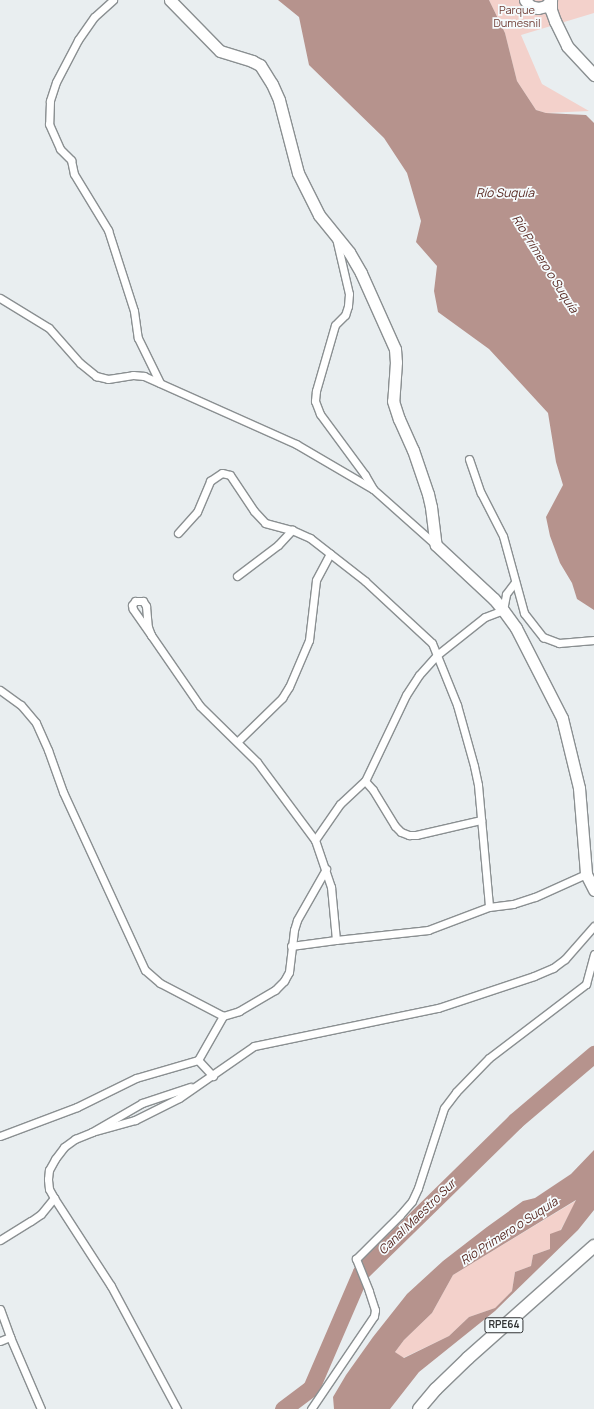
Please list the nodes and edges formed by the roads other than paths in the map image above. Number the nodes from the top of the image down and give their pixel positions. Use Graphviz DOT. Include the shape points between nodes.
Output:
graph roads {
  1 [pos="113,0"];
  2 [pos="170,0"];
  3 [pos="525,0"];
  4 [pos="551,0"];
  5 [pos="538,8"];
  6 [pos="555,22"];
  7 [pos="594,75"];
  8 [pos="336,237"];
  9 [pos="0,298"];
  10 [pos="160,383"];
  11 [pos="469,458"];
  12 [pos="373,489"];
  13 [pos="292,530"];
  14 [pos="178,533"];
  15 [pos="436,546"];
  16 [pos="330,554"];
  17 [pos="238,576"];
  18 [pos="515,582"];
  19 [pos="503,610"];
  20 [pos="151,635"];
  21 [pos="594,640"];
  22 [pos="437,655"];
  23 [pos="0,690"];
  24 [pos="238,741"];
  25 [pos="365,781"];
  26 [pos="481,820"];
  27 [pos="315,840"];
  28 [pos="326,869"];
  29 [pos="586,874"];
  30 [pos="594,890"];
  31 [pos="489,907"];
  32 [pos="594,926"];
  33 [pos="336,940"];
  34 [pos="291,946"];
  35 [pos="594,954"];
  36 [pos="594,976"];
  37 [pos="586,984"];
  38 [pos="223,1016"];
  39 [pos="198,1060"];
  40 [pos="213,1076"];
  41 [pos="200,1084"];
  42 [pos="92,1132"];
  43 [pos="0,1136"];
  44 [pos="54,1198"];
  45 [pos="0,1240"];
  46 [pos="594,1246"];
  47 [pos="0,1309"];
  48 [pos="10,1337"];
  49 [pos="0,1341"];
  50 [pos="41,1409"];
  51 [pos="177,1409"];
  52 [pos="311,1409"];
  53 [pos="419,1409"];
  1 -- 10 [label="street" via="90,23 78,40 56,82 50,101 49,124 60,149 71,160 74,174 108,230 134,312 138,338"];
  2 -- 8 [label="street" via="220,51 252,61 260,65 265,72 280,100 298,173 319,215"];
  3 -- 5 [label="street" via="530,6"];
  4 -- 5 [label="street" via="546,6"];
  4 -- 6 [label="street"];
  5 -- 6 [label="street"];
  6 -- 7 [label="street" via="567,46"];
  8 -- 12 [label="street" via="349,294 348,306 345,315 335,325 315,401 320,414"];
  8 -- 15 [label="street" via="349,252 361,273 395,349 393,401 428,494"];
  9 -- 10 [label="street" via="49,328 80,363 96,376 108,379 144,376"];
  10 -- 12 [label="street" via="296,444"];
  11 -- 18 [label="street" via="481,493 503,536"];
  12 -- 15 [label="street"];
  13 -- 14 [label="street" via="265,523 230,475 222,473 210,481 196,512"];
  13 -- 16 [label="street" via="310,538"];
  13 -- 17 [label="street" via="278,545"];
  15 -- 19 [label="street"];
  16 -- 22 [label="street" via="394,606 432,643"];
  16 -- 24 [label="street" via="316,580 313,592 310,640 288,687 282,698"];
  18 -- 19 [label="street" via="506,594"];
  18 -- 21 [label="street" via="524,612 543,637 558,643"];
  19 -- 22 [label="street" via="485,617"];
  19 -- 29 [label="street" via="525,646 562,718 579,788"];
  20 -- 24 [label="street" via="200,706"];
  22 -- 25 [label="street" via="406,695"];
  22 -- 26 [label="street" via="457,705 474,766"];
  23 -- 38 [label="street" via="21,705 36,723 63,792 145,970 160,983"];
  24 -- 27 [label="street" via="257,762"];
  25 -- 26 [label="street" via="395,826 408,835"];
  25 -- 27 [label="street" via="340,804"];
  26 -- 31 [label="street"];
  27 -- 28 [label="street"];
  28 -- 33 [label="street" via="331,887"];
  28 -- 34 [label="street" via="297,920"];
  29 -- 30 [label="street"];
  29 -- 31 [label="street" via="523,901"];
  31 -- 33 [label="street" via="428,930"];
  32 -- 40 [label="street" via="565,959 553,968 534,976 438,1008 264,1043 247,1050"];
  33 -- 34 [label="street"];
  34 -- 38 [label="street" via="289,972 284,981 258,1001"];
  35 -- 37 [label="street"];
  36 -- 37 [label="street"];
  37 -- 52 [label="street" via="489,1058 444,1108 412,1201 356,1259 369,1291 375,1310 374,1316"];
  38 -- 39 [label="street"];
  39 -- 40 [label="street"];
  39 -- 43 [label="street" via="136,1078 77,1107"];
  40 -- 41 [label="street"];
  41 -- 42 [label="street" via="142,1103"];
  41 -- 42 [label="street" via="141,1117"];
  42 -- 44 [label="street" via="64,1147 49,1170 49,1189"];
  44 -- 45 [label="street" via="41,1214"];
  44 -- 51 [label="street" via="111,1286"];
  46 -- 53 [label="main road, RPE64" via="463,1362"];
  47 -- 48 [label="street"];
  48 -- 49 [label="street"];
  48 -- 50 [label="street"];
}
